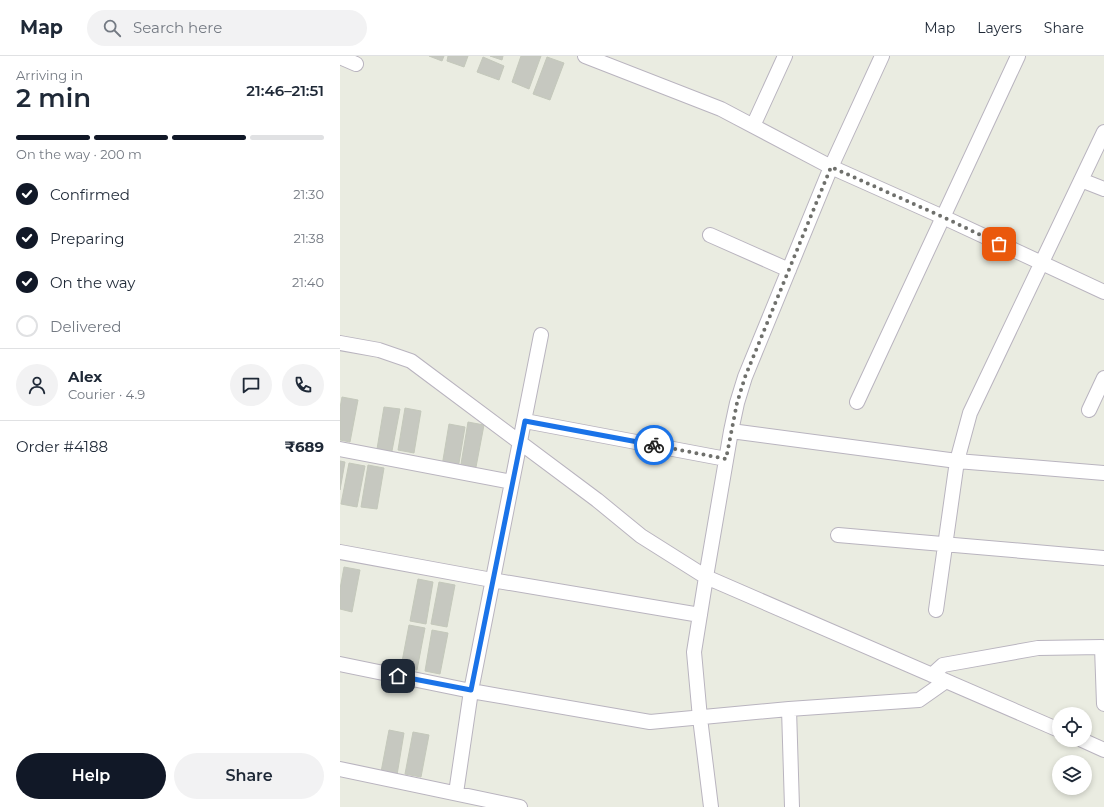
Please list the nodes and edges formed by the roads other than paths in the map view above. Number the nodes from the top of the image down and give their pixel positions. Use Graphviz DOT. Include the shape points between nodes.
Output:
graph roads {
  1 [pos="585,56"];
  2 [pos="785,56"];
  3 [pos="882,56"];
  4 [pos="1018,56"];
  5 [pos="340,57"];
  6 [pos="356,64"];
  7 [pos="753,126"];
  8 [pos="1104,132"];
  9 [pos="831,167"];
  10 [pos="1081,180"];
  11 [pos="1104,189"];
  12 [pos="943,217"];
  13 [pos="710,235"];
  14 [pos="1041,263"];
  15 [pos="789,270"];
  16 [pos="1104,292"];
  17 [pos="340,335"];
  18 [pos="541,335"];
  19 [pos="346,344"];
  20 [pos="1104,378"];
  21 [pos="857,402"];
  22 [pos="1089,410"];
  23 [pos="525,421"];
  24 [pos="731,431"];
  25 [pos="520,443"];
  26 [pos="340,449"];
  27 [pos="726,459"];
  28 [pos="957,461"];
  29 [pos="1104,473"];
  30 [pos="512,482"];
  31 [pos="838,535"];
  32 [pos="945,544"];
  33 [pos="340,552"];
  34 [pos="1104,558"];
  35 [pos="706,578"];
  36 [pos="492,580"];
  37 [pos="936,610"];
  38 [pos="700,615"];
  39 [pos="340,664"];
  40 [pos="932,675"];
  41 [pos="946,681"];
  42 [pos="471,690"];
  43 [pos="1104,704"];
  44 [pos="789,709"];
  45 [pos="700,718"];
  46 [pos="1052,727"];
  47 [pos="1092,745"];
  48 [pos="1104,750"];
  49 [pos="340,769"];
  50 [pos="456,793"];
  51 [pos="520,807"];
  52 [pos="711,807"];
  53 [pos="792,807"];
  1 -- 7 [label="street" via="721,109"];
  2 -- 7 [label="street"];
  3 -- 9 [label="street"];
  4 -- 12 [label="street"];
  5 -- 6 [label="street"];
  7 -- 9 [label="street"];
  8 -- 10 [label="street"];
  9 -- 12 [label="street"];
  9 -- 15 [label="street"];
  10 -- 11 [label="street"];
  10 -- 14 [label="street"];
  12 -- 14 [label="street"];
  12 -- 21 [label="street"];
  13 -- 15 [label="street"];
  14 -- 16 [label="street"];
  14 -- 28 [label="street" via="970,413"];
  15 -- 24 [label="street" via="745,377"];
  17 -- 19 [label="street"];
  18 -- 23 [label="street"];
  19 -- 25 [label="street" via="379,350 411,361"];
  20 -- 22 [label="street"];
  23 -- 25 [label="street"];
  23 -- 27 [label="street"];
  24 -- 27 [label="street"];
  24 -- 28 [label="street"];
  25 -- 30 [label="street"];
  25 -- 35 [label="street" via="641,536"];
  26 -- 30 [label="street"];
  27 -- 35 [label="street"];
  28 -- 29 [label="street"];
  28 -- 32 [label="street"];
  30 -- 36 [label="street"];
  31 -- 32 [label="street"];
  32 -- 34 [label="street"];
  32 -- 37 [label="street"];
  33 -- 36 [label="street"];
  35 -- 38 [label="street"];
  35 -- 40 [label="street"];
  36 -- 38 [label="street"];
  36 -- 42 [label="street"];
  38 -- 45 [label="street" via="694,652"];
  39 -- 42 [label="street"];
  40 -- 41 [label="street"];
  40 -- 43 [label="street" via="943,665 1038,648 1102,647"];
  41 -- 44 [label="street" via="919,700"];
  41 -- 46 [label="street"];
  42 -- 45 [label="street" via="650,722"];
  42 -- 50 [label="street"];
  44 -- 45 [label="street"];
  44 -- 53 [label="street"];
  45 -- 52 [label="street"];
  47 -- 48 [label="street"];
  49 -- 50 [label="street"];
  50 -- 51 [label="street"];
}
